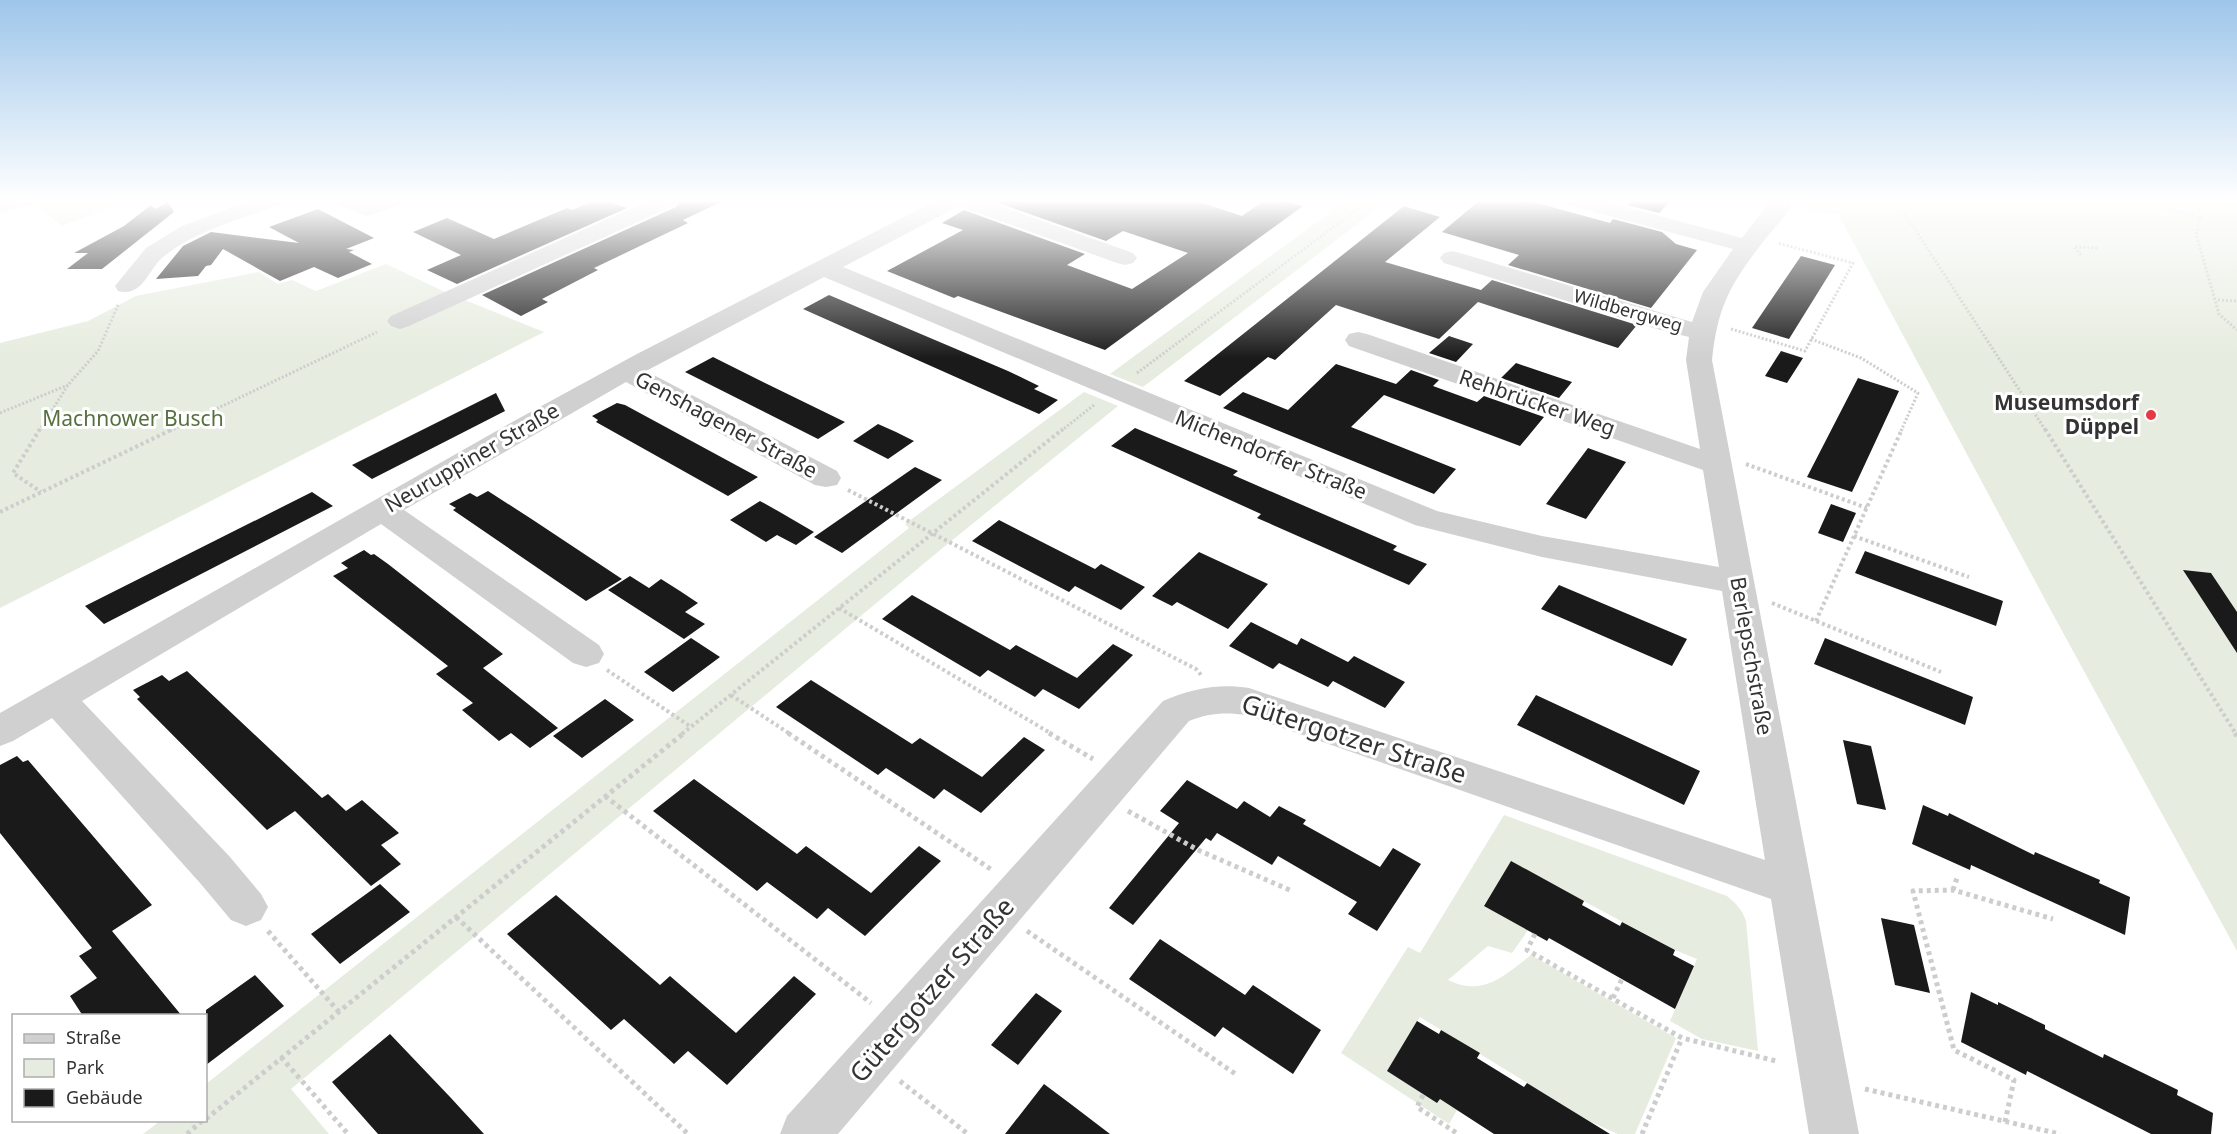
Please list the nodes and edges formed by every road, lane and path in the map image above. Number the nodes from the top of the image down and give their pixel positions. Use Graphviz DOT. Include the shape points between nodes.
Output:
graph roads {
  1 [pos="154,253"];
  2 [pos="550,253"];
  3 [pos="850,253"];
  4 [pos="1111,253"];
  5 [pos="1299,253"];
  6 [pos="1750,253"];
  7 [pos="1804,253"];
  8 [pos="1930,253"];
  9 [pos="2205,253"];
  10 [pos="1125,258"];
  11 [pos="1452,258"];
  12 [pos="822,267"];
  13 [pos="127,286"];
  14 [pos="2218,300"];
  15 [pos="2237,301"];
  16 [pos="400,321"];
  17 [pos="1714,330"];
  18 [pos="2237,330"];
  19 [pos="1811,339"];
  20 [pos="1358,340"];
  21 [pos="626,371"];
  22 [pos="1134,375"];
  23 [pos="68,385"];
  24 [pos="1095,404"];
  25 [pos="0,413"];
  26 [pos="1730,464"];
  27 [pos="838,485"];
  28 [pos="42,492"];
  29 [pos="1867,508"];
  30 [pos="381,510"];
  31 [pos="0,512"];
  32 [pos="931,533"];
  33 [pos="1854,536"];
  34 [pos="1969,577"];
  35 [pos="1738,582"];
  36 [pos="1768,602"];
  37 [pos="839,608"];
  38 [pos="1816,621"];
  39 [pos="598,663"];
  40 [pos="1941,672"];
  41 [pos="1204,679"];
  42 [pos="731,695"];
  43 [pos="55,699"];
  44 [pos="691,727"];
  45 [pos="0,730"];
  46 [pos="2237,736"];
  47 [pos="1099,762"];
  48 [pos="605,796"];
  49 [pos="1119,806"];
  50 [pos="998,875"];
  51 [pos="1958,875"];
  52 [pos="1791,887"];
  53 [pos="1953,890"];
  54 [pos="1292,891"];
  55 [pos="456,917"];
  56 [pos="2053,919"];
  57 [pos="258,920"];
  58 [pos="1018,925"];
  59 [pos="1535,934"];
  60 [pos="1622,979"];
  61 [pos="1612,998"];
  62 [pos="879,1009"];
  63 [pos="339,1012"];
  64 [pos="1682,1038"];
  65 [pos="281,1057"];
  66 [pos="1776,1061"];
  67 [pos="891,1074"];
  68 [pos="1237,1075"];
  69 [pos="1861,1088"];
  70 [pos="1424,1095"];
  71 [pos="207,1118"];
  72 [pos="202,1122"];
  73 [pos="2005,1122"];
  74 [pos="187,1134"];
  75 [pos="348,1134"];
  76 [pos="688,1134"];
  77 [pos="805,1134"];
  78 [pos="968,1134"];
  79 [pos="1458,1134"];
  80 [pos="1642,1134"];
  81 [pos="1834,1134"];
  82 [pos="2060,1134"];
  1 -- 13 [label="street"];
  2 -- 16 [label="street"];
  3 -- 12 [label="street, Neuruppiner Straße"];
  4 -- 10 [label="street"];
  5 -- 22 [label="path"];
  6 -- 17 [label="street, Berlepschstraße" via="1718,283 1707,307"];
  7 -- 19 [label="path" via="1853,263"];
  8 -- 46 [label="path"];
  9 -- 14 [label="path" via="2208,279"];
  11 -- 17 [label="street, Wildbergweg" via="1666,324"];
  12 -- 21 [label="street, Neuruppiner Straße"];
  12 -- 35 [label="street, Michendorfer Straße" via="1426,518 1546,549"];
  13 -- 23 [label="path" via="98,351"];
  14 -- 15 [label="path"];
  14 -- 18 [label="path" via="2219,314"];
  16 -- 28 [label="path"];
  17 -- 19 [label="path" via="1805,351"];
  17 -- 26 [label="street, Berlepschstraße" via="1699,360"];
  19 -- 29 [label="path" via="1861,358 1918,393"];
  20 -- 26 [label="street, Rehbrücker Weg"];
  21 -- 27 [label="street, Genshagener Straße"];
  21 -- 30 [label="street, Neuruppiner Straße"];
  23 -- 25 [label="path"];
  23 -- 28 [label="path" via="13,473"];
  24 -- 32 [label="path"];
  26 -- 29 [label="path"];
  26 -- 35 [label="street, Berlepschstraße"];
  27 -- 32 [label="path"];
  28 -- 31 [label="path"];
  29 -- 33 [label="path"];
  30 -- 39 [label="street"];
  30 -- 43 [label="street, Neuruppiner Straße"];
  32 -- 37 [label="path"];
  32 -- 41 [label="path" via="1196,669"];
  33 -- 34 [label="path"];
  33 -- 38 [label="path"];
  35 -- 52 [label="street, Berlepschstraße"];
  36 -- 38 [label="path"];
  37 -- 42 [label="path"];
  37 -- 47 [label="path"];
  38 -- 40 [label="path"];
  39 -- 44 [label="path"];
  42 -- 44 [label="path"];
  42 -- 50 [label="path"];
  43 -- 45 [label="street, Neuruppiner Straße"];
  43 -- 57 [label="street"];
  44 -- 48 [label="path"];
  48 -- 55 [label="path"];
  48 -- 62 [label="path"];
  49 -- 54 [label="path" via="1198,850"];
  51 -- 53 [label="path"];
  52 -- 77 [label="street, Gütergotzer Straße" via="1248,702 1228,698 1200,701 1176,711"];
  52 -- 81 [label="street, Berlepschstraße"];
  53 -- 56 [label="path"];
  53 -- 73 [label="path" via="1913,891 1954,1050 2014,1080"];
  55 -- 63 [label="path"];
  55 -- 76 [label="path"];
  57 -- 63 [label="path"];
  58 -- 68 [label="path"];
  59 -- 61 [label="path" via="1527,950"];
  60 -- 61 [label="path"];
  61 -- 64 [label="path"];
  63 -- 65 [label="path"];
  64 -- 66 [label="path"];
  64 -- 80 [label="path"];
  65 -- 71 [label="path"];
  65 -- 75 [label="path"];
  67 -- 78 [label="path"];
  69 -- 73 [label="path"];
  70 -- 79 [label="path" via="1417,1107"];
  72 -- 74 [label="path"];
  73 -- 82 [label="path"];
}
